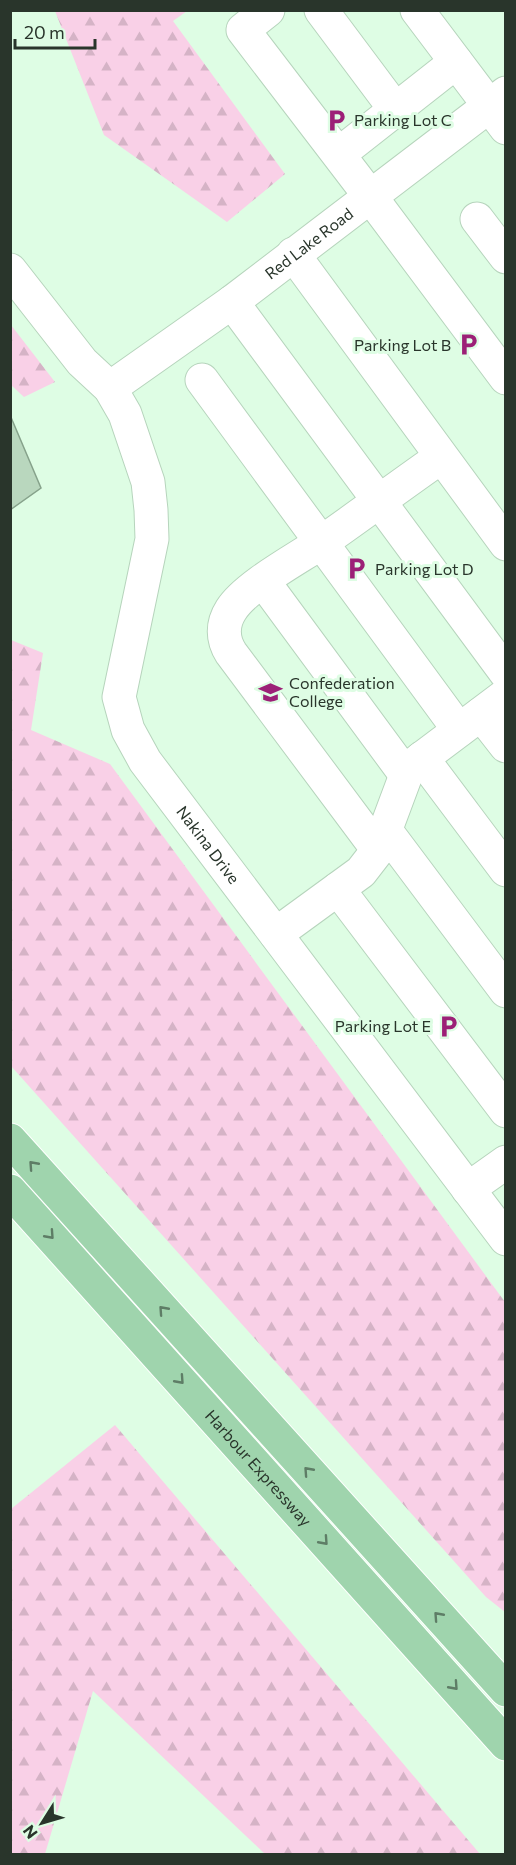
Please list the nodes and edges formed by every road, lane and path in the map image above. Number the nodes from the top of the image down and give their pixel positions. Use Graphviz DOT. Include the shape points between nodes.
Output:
graph roads {
  1 [pos="268,10"];
  2 [pos="321,10"];
  3 [pos="417,10"];
  4 [pos="456,63"];
  5 [pos="395,109"];
  6 [pos="500,109"];
  7 [pos="339,154"];
  8 [pos="370,196"];
  9 [pos="477,219"];
  10 [pos="293,254"];
  11 [pos="506,257"];
  12 [pos="10,270"];
  13 [pos="232,302"];
  14 [pos="506,378"];
  15 [pos="202,380"];
  16 [pos="110,388"];
  17 [pos="441,457"];
  18 [pos="379,502"];
  19 [pos="322,542"];
  20 [pos="506,544"];
  21 [pos="263,581"];
  22 [pos="506,673"];
  23 [pos="482,713"];
  24 [pos="506,746"];
  25 [pos="414,766"];
  26 [pos="382,841"];
  27 [pos="506,870"];
  28 [pos="338,889"];
  29 [pos="276,934"];
  30 [pos="506,991"];
  31 [pos="506,1111"];
  32 [pos="10,1140"];
  33 [pos="506,1162"];
  34 [pos="468,1189"];
  35 [pos="10,1191"];
  36 [pos="506,1239"];
  37 [pos="506,1690"];
  38 [pos="506,1744"];
  1 -- 7 [label="street" via="243,30"];
  2 -- 5 [label="street"];
  3 -- 4 [label="street"];
  4 -- 5 [label="street"];
  4 -- 6 [label="street"];
  5 -- 7 [label="street"];
  6 -- 8 [label="street, Red Lake Road"];
  7 -- 8 [label="street"];
  8 -- 10 [label="street, Red Lake Road"];
  8 -- 14 [label="street"];
  9 -- 11 [label="street"];
  10 -- 13 [label="street, Red Lake Road"];
  10 -- 17 [label="street"];
  12 -- 16 [label="street, Nakina Drive" via="82,363"];
  13 -- 16 [label="street, Red Lake Road"];
  13 -- 18 [label="street"];
  15 -- 19 [label="street"];
  16 -- 29 [label="street, Nakina Drive" via="125,414 148,482 151,510 152,539 119,697 128,730 145,761"];
  17 -- 18 [label="street"];
  17 -- 20 [label="street"];
  18 -- 19 [label="street"];
  18 -- 22 [label="street"];
  19 -- 21 [label="street"];
  19 -- 23 [label="street"];
  21 -- 25 [label="street"];
  21 -- 26 [label="street" via="231,610 226,619 226,645"];
  23 -- 24 [label="street"];
  23 -- 25 [label="street"];
  25 -- 26 [label="street"];
  25 -- 27 [label="street"];
  26 -- 28 [label="street" via="361,872"];
  26 -- 30 [label="street"];
  28 -- 29 [label="street"];
  28 -- 31 [label="street"];
  29 -- 34 [label="street, Nakina Drive"];
  37 -- 32 [label="main road, one-way"];
  33 -- 34 [label="street"];
  34 -- 36 [label="street, Nakina Drive"];
  35 -- 38 [label="main road, Harbour Expressway, one-way"];
}
